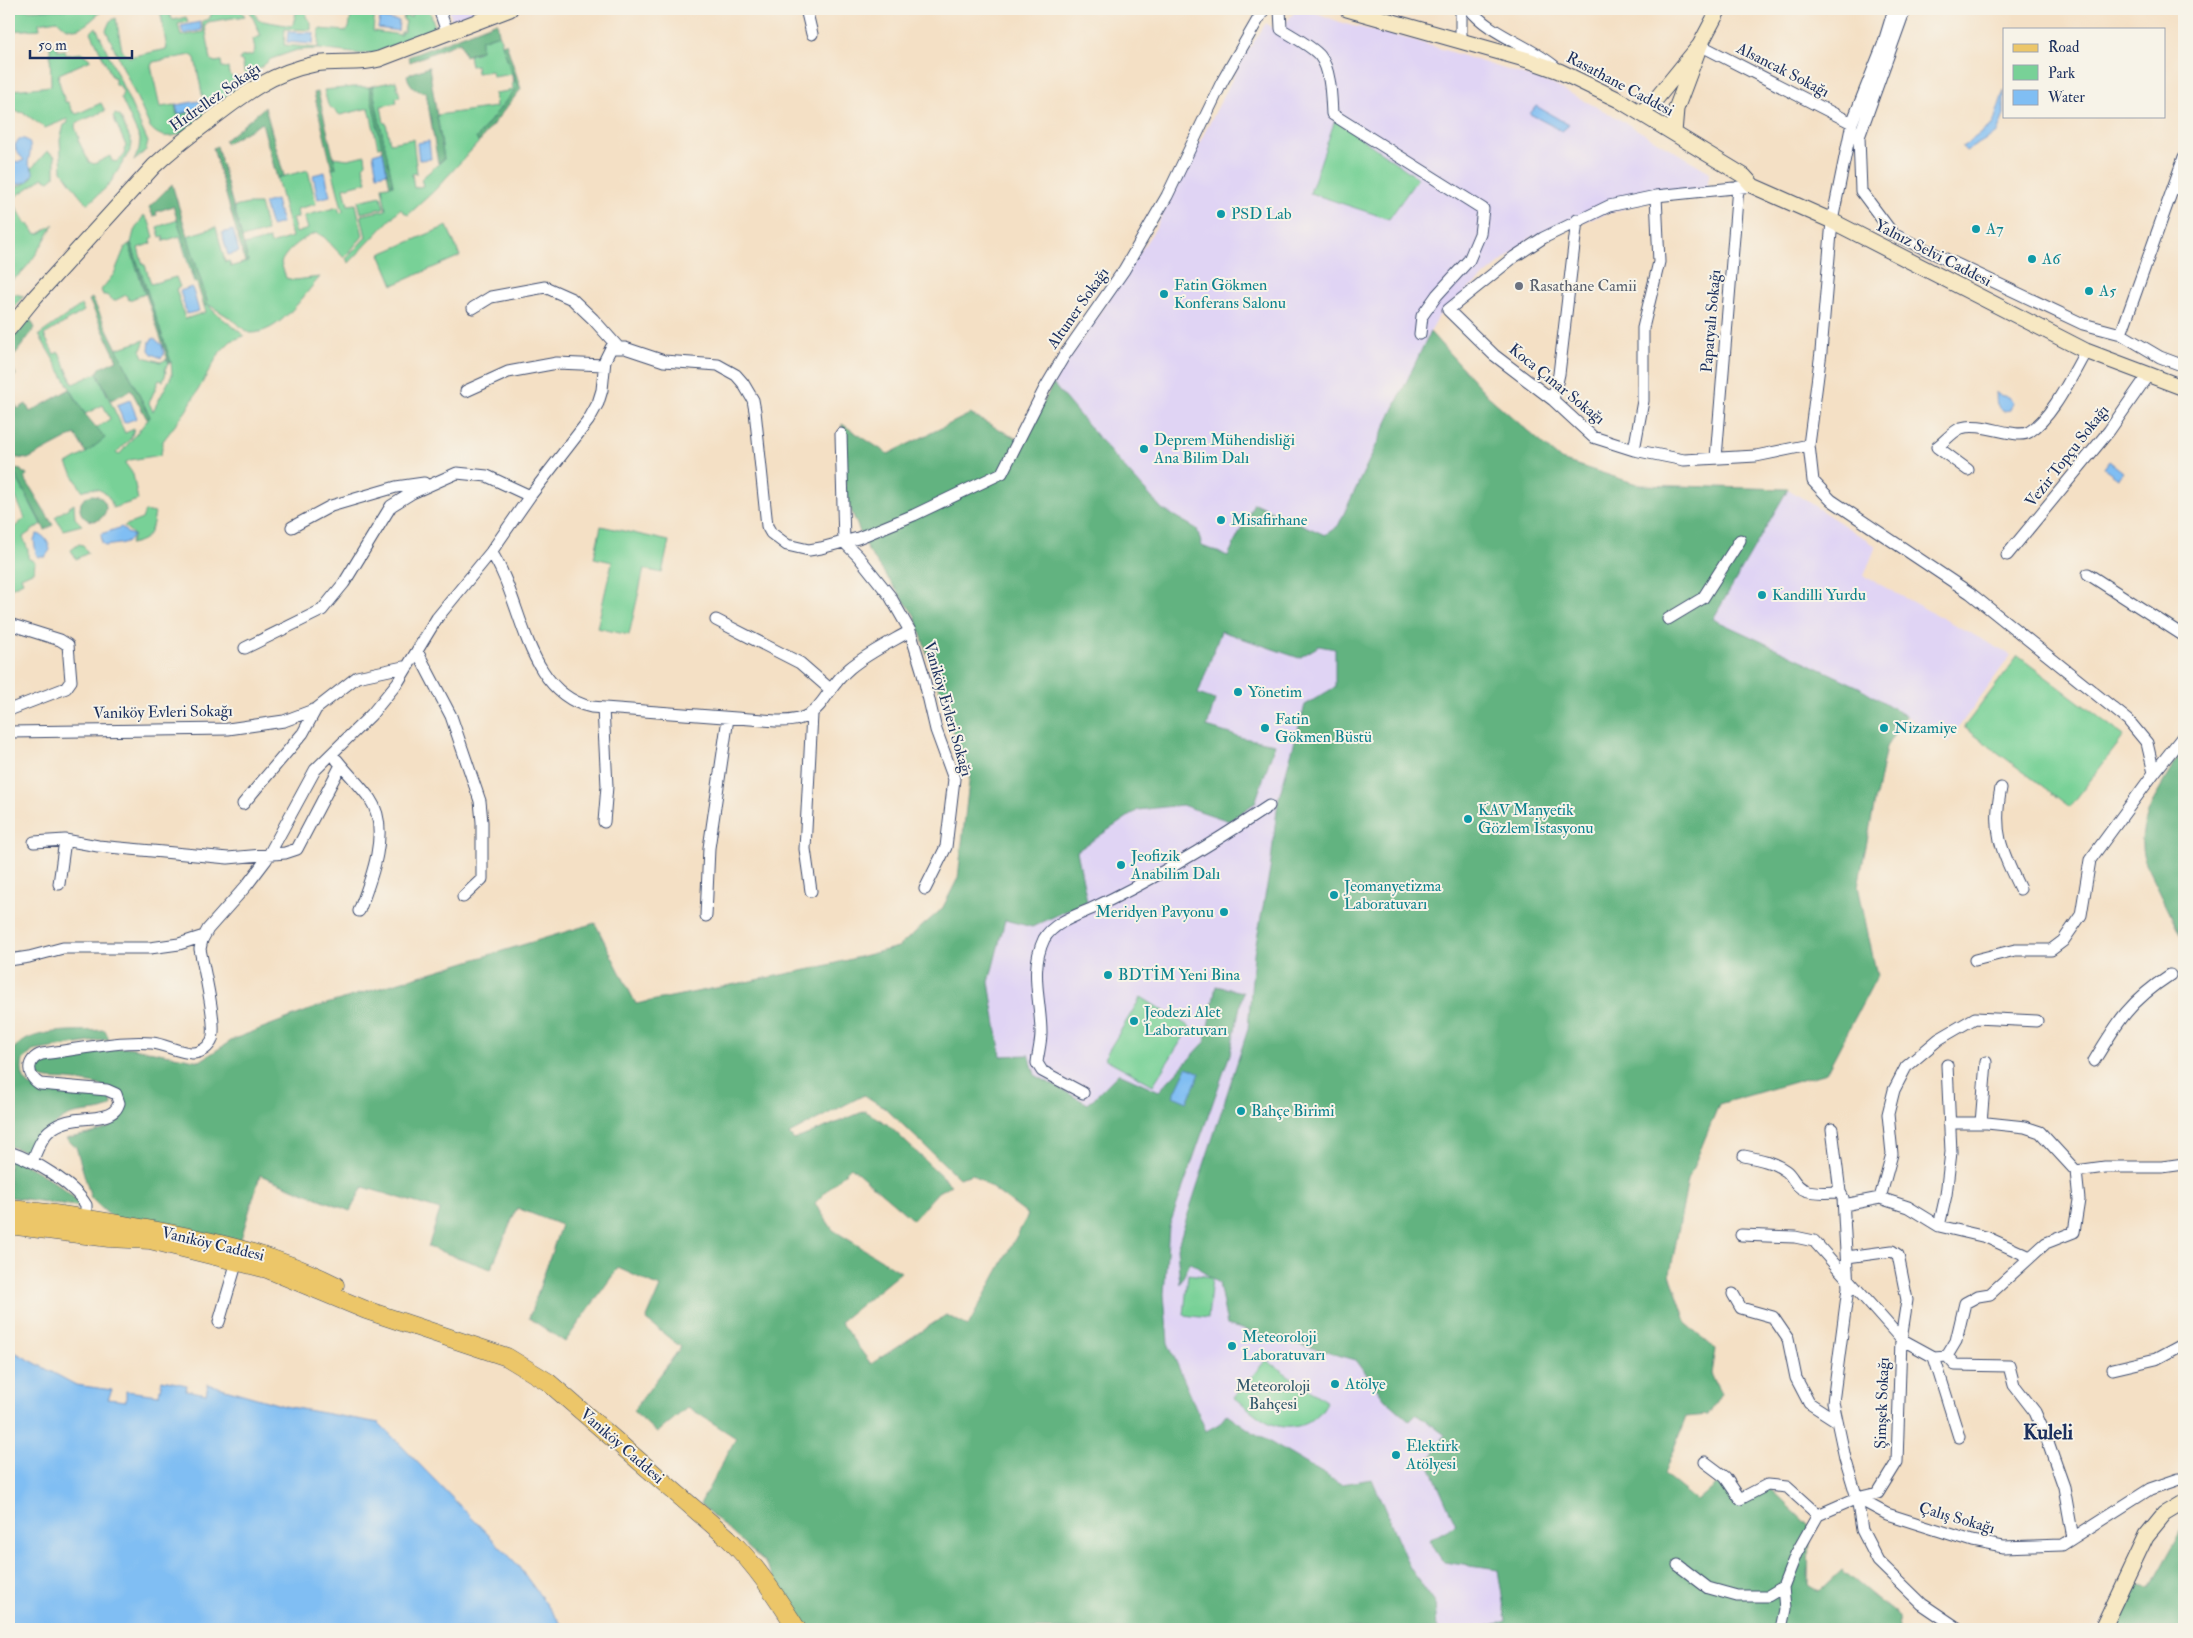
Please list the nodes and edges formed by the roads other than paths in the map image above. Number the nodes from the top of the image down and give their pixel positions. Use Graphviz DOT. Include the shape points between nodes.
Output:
graph roads {
  1 [pos="439,9"];
  2 [pos="510,9"];
  3 [pos="806,9"];
  4 [pos="1264,9"];
  5 [pos="1280,9"];
  6 [pos="1347,9"];
  7 [pos="1461,9"];
  8 [pos="1470,9"];
  9 [pos="1719,9"];
  10 [pos="1894,9"];
  11 [pos="1905,9"];
  12 [pos="447,32"];
  13 [pos="812,34"];
  14 [pos="1461,42"];
  15 [pos="1700,45"];
  16 [pos="1559,71"];
  17 [pos="1641,113"];
  18 [pos="1852,123"];
  19 [pos="1674,133"];
  20 [pos="2184,157"];
  21 [pos="1746,187"];
  22 [pos="1656,196"];
  23 [pos="1578,220"];
  24 [pos="1832,221"];
  25 [pos="473,308"];
  26 [pos="9,329"];
  27 [pos="1420,334"];
  28 [pos="2121,334"];
  29 [pos="618,347"];
  30 [pos="2086,351"];
  31 [pos="604,365"];
  32 [pos="2184,366"];
  33 [pos="2148,375"];
  34 [pos="2184,388"];
  35 [pos="466,391"];
  36 [pos="1553,400"];
  37 [pos="841,434"];
  38 [pos="1809,445"];
  39 [pos="1634,450"];
  40 [pos="1716,458"];
  41 [pos="1968,470"];
  42 [pos="436,481"];
  43 [pos="530,496"];
  44 [pos="292,527"];
  45 [pos="1740,540"];
  46 [pos="844,542"];
  47 [pos="491,552"];
  48 [pos="2007,555"];
  49 [pos="2088,574"];
  50 [pos="1668,619"];
  51 [pos="716,620"];
  52 [pos="9,624"];
  53 [pos="910,631"];
  54 [pos="2184,636"];
  55 [pos="244,648"];
  56 [pos="417,651"];
  57 [pos="408,666"];
  58 [pos="831,690"];
  59 [pos="604,708"];
  60 [pos="316,709"];
  61 [pos="9,710"];
  62 [pos="812,714"];
  63 [pos="728,718"];
  64 [pos="9,732"];
  65 [pos="2184,735"];
  66 [pos="331,753"];
  67 [pos="341,765"];
  68 [pos="2154,773"];
  69 [pos="2001,788"];
  70 [pos="244,804"];
  71 [pos="1268,806"];
  72 [pos="604,822"];
  73 [pos="65,840"];
  74 [pos="34,842"];
  75 [pos="270,853"];
  76 [pos="59,884"];
  77 [pos="926,889"];
  78 [pos="2020,889"];
  79 [pos="811,891"];
  80 [pos="463,897"];
  81 [pos="360,911"];
  82 [pos="706,916"];
  83 [pos="204,936"];
  84 [pos="9,960"];
  85 [pos="1975,960"];
  86 [pos="2170,975"];
  87 [pos="2037,1021"];
  88 [pos="2094,1061"];
  89 [pos="1986,1062"];
  90 [pos="1947,1065"];
  91 [pos="1084,1093"];
  92 [pos="1949,1123"];
  93 [pos="1982,1123"];
  94 [pos="1832,1129"];
  95 [pos="9,1152"];
  96 [pos="1744,1156"];
  97 [pos="32,1162"];
  98 [pos="2184,1164"];
  99 [pos="2076,1172"];
  100 [pos="1840,1192"];
  101 [pos="1880,1198"];
  102 [pos="1844,1205"];
  103 [pos="9,1208"];
  104 [pos="85,1219"];
  105 [pos="109,1222"];
  106 [pos="9,1225"];
  107 [pos="1939,1226"];
  108 [pos="1741,1235"];
  109 [pos="130,1239"];
  110 [pos="2030,1257"];
  111 [pos="1847,1258"];
  112 [pos="237,1261"];
  113 [pos="1847,1279"];
  114 [pos="1733,1294"];
  115 [pos="219,1322"];
  116 [pos="403,1324"];
  117 [pos="1901,1339"];
  118 [pos="2184,1344"];
  119 [pos="1947,1356"];
  120 [pos="1934,1358"];
  121 [pos="2112,1369"];
  122 [pos="1837,1421"];
  123 [pos="1958,1437"];
  124 [pos="1705,1462"];
  125 [pos="2184,1479"];
  126 [pos="1857,1498"];
  127 [pos="2184,1502"];
  128 [pos="1818,1515"];
  129 [pos="2073,1538"];
  130 [pos="1678,1565"];
  131 [pos="1783,1587"];
  132 [pos="797,1629"];
  133 [pos="1781,1629"];
  134 [pos="1956,1629"];
  135 [pos="2102,1629"];
  1 -- 12 [label="street"];
  2 -- 12 [label="street, Hıdrellez Sokağı"];
  3 -- 13 [label="street"];
  4 -- 46 [label="street, Altuner Sokağı" via="1222,82 1167,196 1124,270 1064,356 1002,473 914,515"];
  5 -- 27 [label="street" via="1281,29 1320,56 1326,70 1332,114 1483,209 1480,234 1469,260 1422,316"];
  6 -- 14 [label="street, Rasathane Caddesi"];
  7 -- 14 [label="street"];
  8 -- 16 [label="street" via="1480,20 1544,58"];
  9 -- 15 [label="street"];
  10 -- 18 [label="street"];
  11 -- 28 [label="street" via="1859,137 1861,192 1893,234 2083,324"];
  12 -- 26 [label="street, Hıdrellez Sokağı" via="370,62 315,64 280,74 253,87 154,166"];
  14 -- 16 [label="street, Rasathane Caddesi"];
  15 -- 17 [label="street"];
  15 -- 18 [label="street, Alsancak Sokağı"];
  15 -- 19 [label="street" via="1676,109"];
  16 -- 17 [label="street, Rasathane Caddesi"];
  17 -- 19 [label="street, Rasathane Caddesi"];
  18 -- 24 [label="street"];
  19 -- 21 [label="street, Yalnız Selvi Caddesi" via="1744,176"];
  20 -- 28 [label="street"];
  21 -- 22 [label="street"];
  21 -- 24 [label="street, Yalnız Selvi Caddesi"];
  21 -- 40 [label="street, Papatyalı Sokağı"];
  22 -- 23 [label="street" via="1609,206"];
  22 -- 39 [label="street" via="1659,262 1643,328 1643,401"];
  23 -- 36 [label="street"];
  23 -- 36 [label="street, Koca Çınar Sokağı" via="1514,257 1448,310 1494,355"];
  24 -- 30 [label="street, Yalnız Selvi Caddesi"];
  24 -- 38 [label="street"];
  25 -- 29 [label="street" via="491,297 545,287 572,299"];
  28 -- 32 [label="street" via="2160,357"];
  29 -- 31 [label="street" via="611,348"];
  29 -- 46 [label="street" via="664,361 718,365 736,375 753,400 764,516 771,533 787,545 809,550"];
  30 -- 33 [label="street, Yalnız Selvi Caddesi"];
  30 -- 41 [label="street" via="2052,408 2028,432 2017,434 1979,425 1960,428 1937,447"];
  31 -- 35 [label="street" via="557,363 508,372"];
  31 -- 43 [label="street" via="602,390 591,416"];
  33 -- 34 [label="street, Yalnız Selvi Caddesi"];
  33 -- 48 [label="street, Vezir Topçu Sokağı" via="2109,431"];
  36 -- 39 [label="street, Koca Çınar Sokağı" via="1593,436"];
  37 -- 46 [label="street"];
  38 -- 40 [label="street, Koca Çınar Sokağı" via="1756,456"];
  38 -- 68 [label="street" via="1813,481 1832,500 1970,593 2128,720 2147,743"];
  39 -- 40 [label="street, Koca Çınar Sokağı" via="1684,460"];
  42 -- 43 [label="street" via="457,473 487,476"];
  42 -- 44 [label="street" via="396,487 331,506"];
  42 -- 55 [label="street" via="391,506 344,582 322,610"];
  43 -- 47 [label="street"];
  45 -- 50 [label="street" via="1703,598"];
  46 -- 53 [label="street" via="890,596"];
  47 -- 56 [label="street" via="442,612"];
  47 -- 59 [label="street" via="499,564 532,650 550,682 574,702"];
  49 -- 54 [label="street"];
  51 -- 58 [label="street" via="800,663"];
  52 -- 61 [label="street" via="68,645 71,681 66,688"];
  53 -- 58 [label="street, Vaniköy Evleri Sokağı" via="859,661"];
  53 -- 77 [label="street, Vaniköy Evleri Sokağı" via="936,730 954,779 946,847"];
  56 -- 57 [label="street"];
  56 -- 80 [label="street" via="451,716 480,801 482,879"];
  57 -- 60 [label="street, Vaniköy Evleri Sokağı" via="357,677"];
  57 -- 66 [label="street" via="371,715"];
  58 -- 62 [label="street, Vaniköy Evleri Sokağı"];
  59 -- 63 [label="street"];
  59 -- 72 [label="street" via="607,786"];
  60 -- 64 [label="street, Vaniköy Evleri Sokağı" via="284,721 228,729"];
  60 -- 70 [label="street, Vaniköy Evleri Sokağı" via="303,733"];
  62 -- 63 [label="street" via="786,722"];
  62 -- 79 [label="street" via="805,849"];
  63 -- 82 [label="street" via="709,848"];
  65 -- 68 [label="street"];
  66 -- 67 [label="street"];
  66 -- 75 [label="street" via="307,781"];
  67 -- 75 [label="street" via="297,849"];
  67 -- 81 [label="street" via="370,799 378,815 373,878"];
  68 -- 85 [label="street" via="2090,860 2081,915 2063,941 2051,950 2015,950"];
  69 -- 78 [label="street" via="1997,833"];
  71 -- 91 [label="street" via="1131,890 1056,925 1045,938 1037,961 1041,1033 1037,1063 1042,1071"];
  73 -- 74 [label="street"];
  73 -- 75 [label="street" via="228,858"];
  73 -- 76 [label="street"];
  75 -- 83 [label="street"];
  83 -- 84 [label="street" via="150,948 62,948"];
  83 -- 97 [label="street" via="200,949 214,1030 212,1042 195,1054 145,1043 42,1054 34,1058 30,1073 40,1084 107,1090 116,1094 119,1102 117,1109 108,1115 70,1120 51,1130"];
  86 -- 88 [label="street" via="2145,992 2120,1019"];
  87 -- 101 [label="street" via="1975,1018 1934,1044 1906,1067 1894,1090 1888,1114 1892,1154"];
  89 -- 93 [label="street"];
  90 -- 92 [label="street"];
  92 -- 93 [label="street"];
  92 -- 107 [label="street" via="1951,1152"];
  93 -- 99 [label="street" via="2025,1127 2040,1132"];
  94 -- 100 [label="street"];
  95 -- 97 [label="street"];
  96 -- 100 [label="street" via="1766,1161 1787,1172 1802,1189"];
  97 -- 104 [label="street" via="67,1186"];
  98 -- 99 [label="street" via="2106,1167"];
  99 -- 110 [label="street" via="2079,1200 2074,1232 2046,1243"];
  100 -- 102 [label="street"];
  101 -- 102 [label="street"];
  101 -- 107 [label="street" via="1908,1208"];
  102 -- 111 [label="street"];
  103 -- 104 [label="main road, Vaniköy Caddesi"];
  104 -- 105 [label="main road, Vaniköy Caddesi"];
  104 -- 106 [label="main road, Vaniköy Caddesi"];
  104 -- 109 [label="main road, Vaniköy Caddesi"];
  105 -- 109 [label="street"];
  105 -- 116 [label="main road, Vaniköy Caddesi" via="179,1234 272,1258 333,1284"];
  107 -- 110 [label="street" via="1986,1237"];
  108 -- 113 [label="street" via="1795,1237 1814,1242"];
  109 -- 112 [label="main road, Vaniköy Caddesi"];
  110 -- 119 [label="street" via="1990,1294 1978,1296 1965,1304 1956,1341"];
  111 -- 113 [label="street"];
  111 -- 117 [label="street, Şimşek Sokağı" via="1898,1254 1907,1300"];
  112 -- 115 [label="street"];
  112 -- 116 [label="main road, Vaniköy Caddesi"];
  113 -- 117 [label="street"];
  113 -- 122 [label="street" via="1833,1402"];
  114 -- 122 [label="street" via="1741,1308 1773,1317 1788,1339 1796,1378 1809,1403"];
  116 -- 132 [label="main road, Vaniköy Caddesi" via="507,1357 548,1382 742,1552 762,1575"];
  117 -- 120 [label="street"];
  117 -- 126 [label="street, Şimşek Sokağı" via="1897,1462 1878,1493"];
  118 -- 121 [label="street" via="2156,1359"];
  119 -- 120 [label="street"];
  119 -- 129 [label="street" via="1955,1365 2009,1366 2014,1385 2035,1412 2047,1440 2064,1487"];
  120 -- 123 [label="street"];
  122 -- 126 [label="street"];
  124 -- 128 [label="street" via="1725,1477 1740,1499 1767,1485 1787,1487"];
  125 -- 129 [label="street, Çalış Sokağı" via="2150,1489"];
  126 -- 128 [label="street, Şimşek Sokağı"];
  126 -- 129 [label="street, Çalış Sokağı" via="1887,1514 1972,1541 2003,1547 2062,1545"];
  126 -- 134 [label="street" via="1862,1530 1878,1561 1922,1604"];
  127 -- 135 [label="street" via="2164,1514 2146,1536"];
  128 -- 131 [label="street" via="1796,1554"];
  130 -- 131 [label="street" via="1708,1588 1738,1596 1768,1596"];
  131 -- 133 [label="street"];
}
